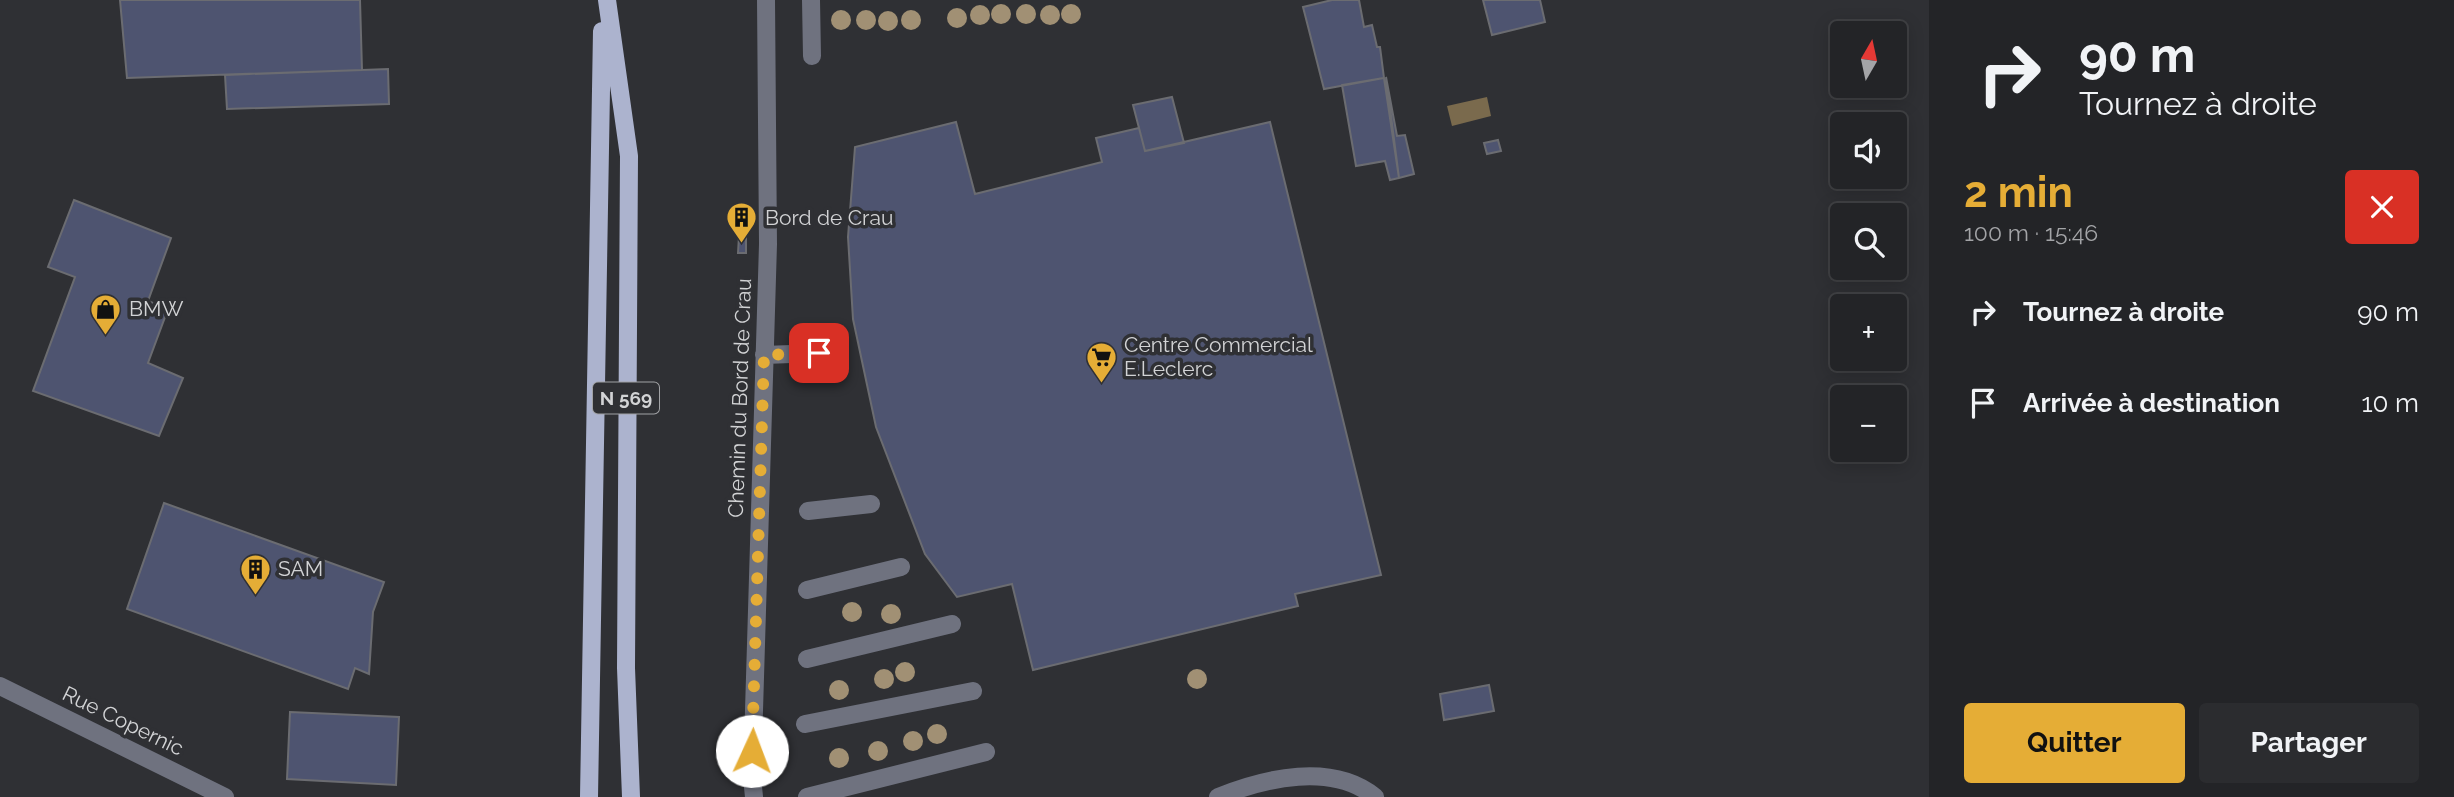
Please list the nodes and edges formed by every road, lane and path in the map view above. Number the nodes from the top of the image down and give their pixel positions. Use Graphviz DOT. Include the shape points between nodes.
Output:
graph roads {
  1 [pos="605,0"];
  2 [pos="766,0"];
  3 [pos="811,0"];
  4 [pos="812,55"];
  5 [pos="819,353"];
  6 [pos="764,355"];
  7 [pos="871,504"];
  8 [pos="808,511"];
  9 [pos="901,567"];
  10 [pos="807,590"];
  11 [pos="952,624"];
  12 [pos="807,659"];
  13 [pos="0,686"];
  14 [pos="973,691"];
  15 [pos="805,724"];
  16 [pos="986,752"];
  17 [pos="225,797"];
  18 [pos="589,797"];
  19 [pos="631,797"];
  20 [pos="754,797"];
  21 [pos="807,797"];
  22 [pos="1219,797"];
  23 [pos="1375,797"];
  1 -- 18 [label="main road, N 569"];
  1 -- 19 [label="main road, N 569" via="629,156 626,668"];
  2 -- 6 [label="street, Chemin du Bord de Crau"];
  3 -- 4 [label="street"];
  5 -- 6 [label="street"];
  6 -- 20 [label="street, Chemin du Bord de Crau"];
  7 -- 8 [label="street"];
  9 -- 10 [label="street"];
  11 -- 12 [label="street"];
  13 -- 17 [label="street, Rue Copernic"];
  14 -- 15 [label="street"];
  16 -- 21 [label="street"];
  22 -- 23 [label="street" via="1275,779 1311,776 1341,780"];
}
